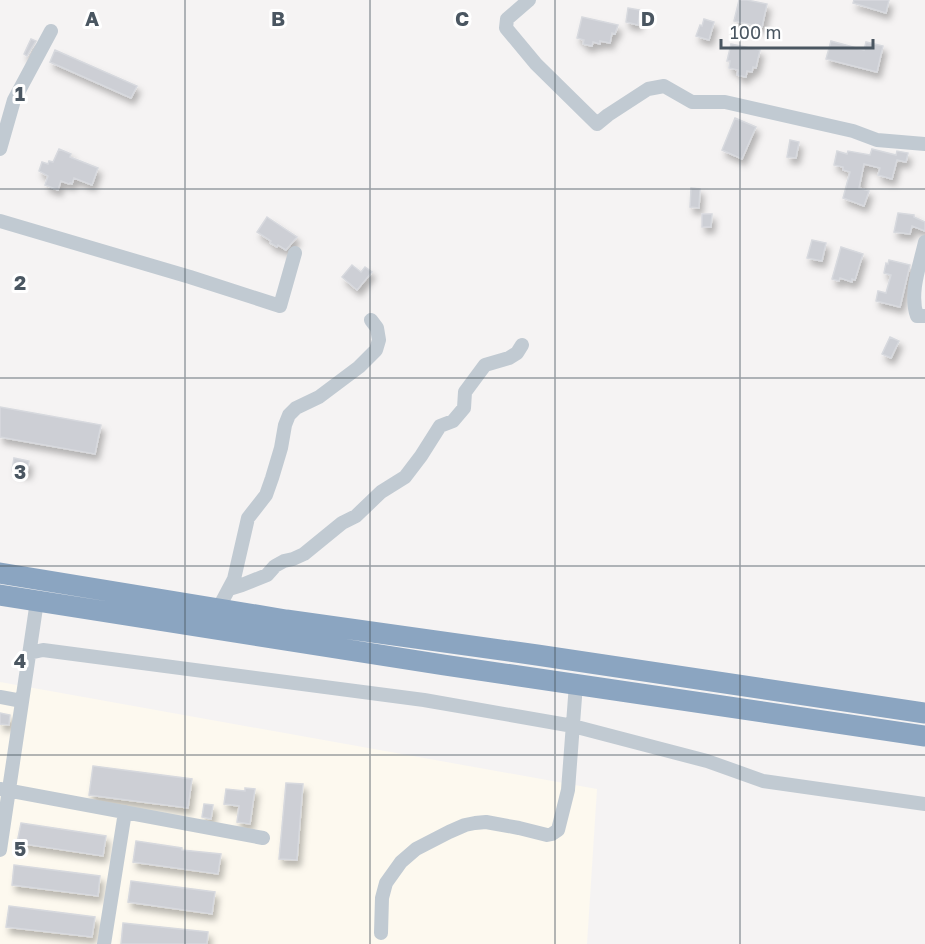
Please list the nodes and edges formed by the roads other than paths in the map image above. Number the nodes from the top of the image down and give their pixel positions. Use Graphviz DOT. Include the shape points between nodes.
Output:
graph roads {
  1 [pos="529,0"];
  2 [pos="51,31"];
  3 [pos="925,144"];
  4 [pos="0,149"];
  5 [pos="0,221"];
  6 [pos="925,242"];
  7 [pos="295,253"];
  8 [pos="925,316"];
  9 [pos="371,320"];
  10 [pos="522,345"];
  11 [pos="0,573"];
  12 [pos="229,589"];
  13 [pos="0,595"];
  14 [pos="37,601"];
  15 [pos="218,609"];
  16 [pos="29,653"];
  17 [pos="576,684"];
  18 [pos="0,698"];
  19 [pos="22,701"];
  20 [pos="925,713"];
  21 [pos="573,726"];
  22 [pos="925,736"];
  23 [pos="5,789"];
  24 [pos="925,804"];
  25 [pos="125,813"];
  26 [pos="263,838"];
  27 [pos="0,850"];
  28 [pos="381,933"];
  29 [pos="104,944"];
  1 -- 3 [label="street" via="507,19 506,28 597,124 648,89 664,86 692,102 725,102 877,140"];
  2 -- 4 [label="street" via="14,100"];
  5 -- 7 [label="street" via="280,306"];
  6 -- 8 [label="street" via="914,307 917,316"];
  9 -- 12 [label="street" via="379,340 376,350 319,398 289,415 266,495 248,518"];
  10 -- 12 [label="street" via="509,358 485,364 465,392 465,408 453,421 440,426 405,477 304,554 275,566 267,575"];
  11 -- 15 [label="highway"];
  12 -- 15 [label="street"];
  13 -- 14 [label="highway"];
  14 -- 16 [label="street"];
  14 -- 17 [label="highway"];
  15 -- 20 [label="highway"];
  16 -- 19 [label="street"];
  16 -- 21 [label="street" via="43,650 424,700"];
  17 -- 21 [label="street"];
  17 -- 22 [label="highway"];
  18 -- 19 [label="street"];
  19 -- 23 [label="street"];
  21 -- 24 [label="street" via="707,761 763,782"];
  21 -- 28 [label="street" via="568,790 558,830 547,835 475,823 416,849 386,883"];
  23 -- 25 [label="street"];
  23 -- 27 [label="street"];
  25 -- 26 [label="street"];
  25 -- 29 [label="street"];
}
